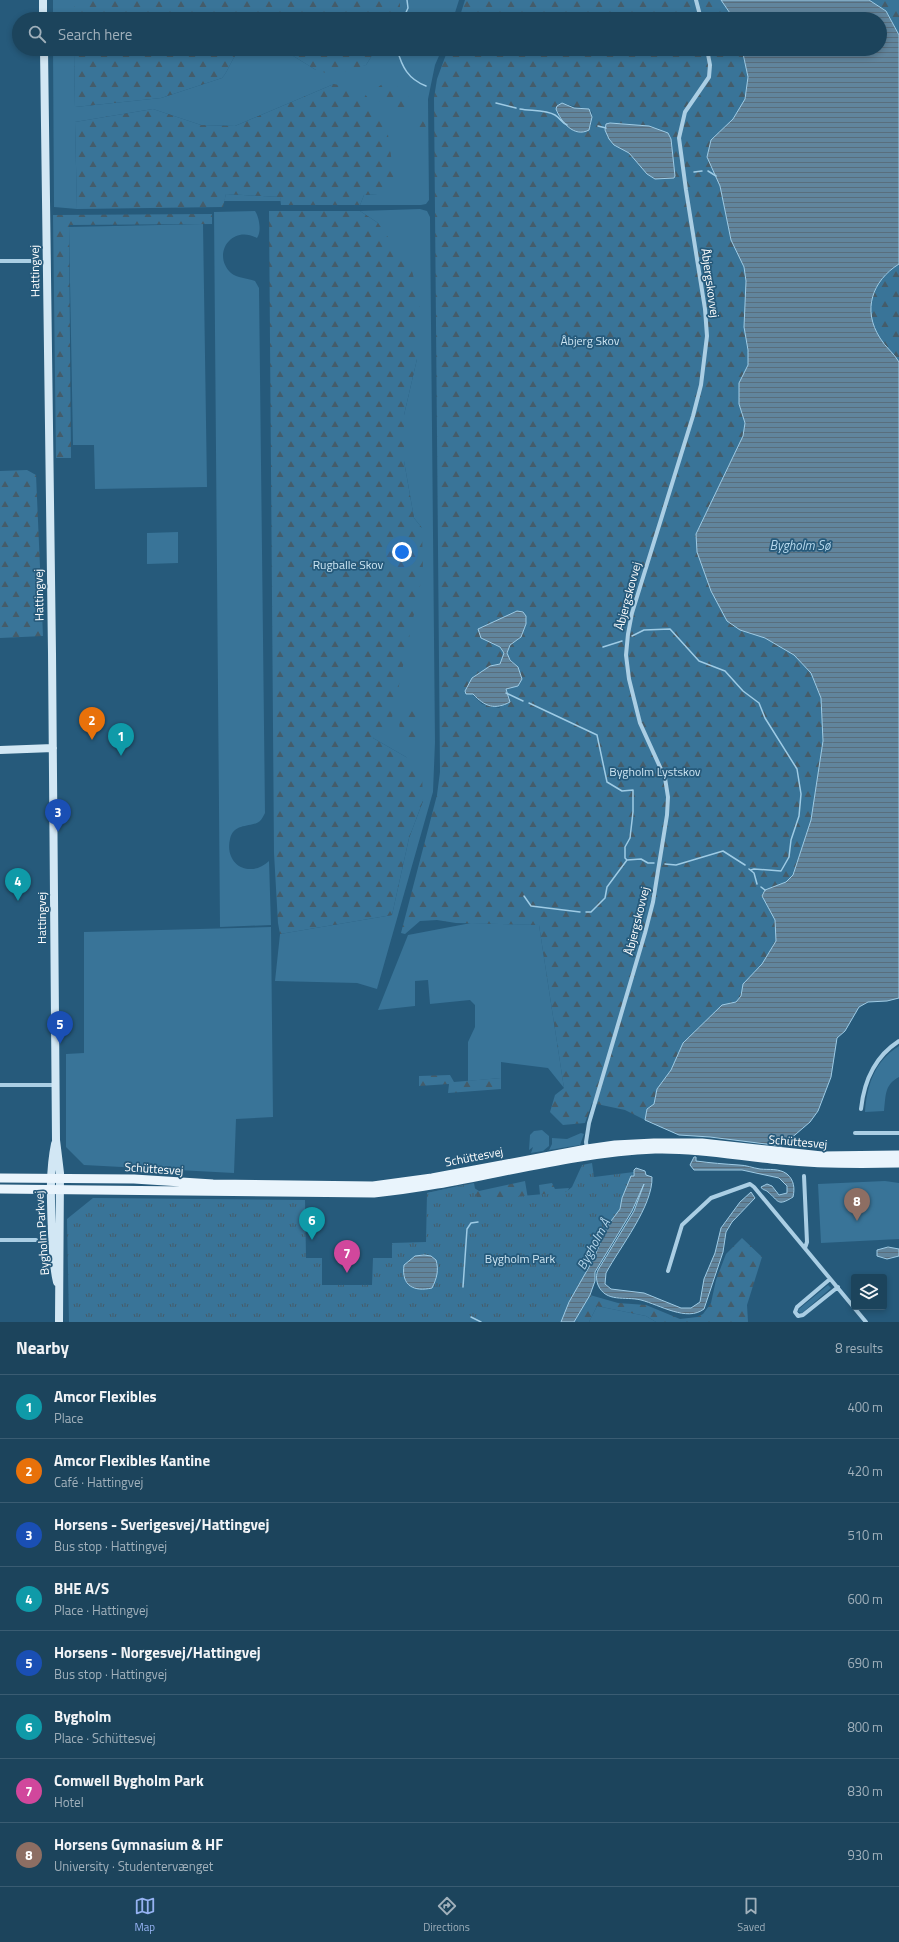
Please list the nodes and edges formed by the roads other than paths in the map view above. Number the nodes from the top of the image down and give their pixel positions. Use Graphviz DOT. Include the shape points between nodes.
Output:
graph roads {
  1 [pos="43,0"];
  2 [pos="696,0"];
  3 [pos="43,12"];
  4 [pos="699,12"];
  5 [pos="44,56"];
  6 [pos="708,56"];
  7 [pos="46,260"];
  8 [pos="0,261"];
  9 [pos="53,748"];
  10 [pos="0,750"];
  11 [pos="899,1041"];
  12 [pos="0,1085"];
  13 [pos="56,1085"];
  14 [pos="861,1109"];
  15 [pos="855,1133"];
  16 [pos="899,1133"];
  17 [pos="587,1149"];
  18 [pos="899,1155"];
  19 [pos="899,1163"];
  20 [pos="804,1176"];
  21 [pos="0,1178"];
  22 [pos="56,1178"];
  23 [pos="0,1189"];
  24 [pos="55,1190"];
  25 [pos="0,1240"];
  26 [pos="36,1240"];
  27 [pos="805,1248"];
  28 [pos="668,1271"];
  29 [pos="830,1279"];
  30 [pos="838,1287"];
  31 [pos="59,1322"];
  32 [pos="866,1322"];
  1 -- 3 [label="street"];
  2 -- 4 [label="street"];
  5 -- 7 [label="street, Hattingvej"];
  6 -- 17 [label="street, Åbjergskovvej" via="709,77 685,112 679,138 705,309 707,336 701,385 632,613 626,655 635,706 665,778 667,815 653,902 589,1123"];
  7 -- 8 [label="street"];
  7 -- 9 [label="street, Hattingvej"];
  9 -- 10 [label="street"];
  9 -- 13 [label="street, Hattingvej"];
  11 -- 14 [label="street" via="880,1056 873,1067 862,1093"];
  12 -- 13 [label="street"];
  13 -- 22 [label="street, Hattingvej"];
  15 -- 16 [label="street"];
  17 -- 18 [label="main road, Schüttesvej" via="680,1142 822,1156"];
  17 -- 22 [label="main road, Schüttesvej" via="373,1186 213,1184"];
  19 -- 24 [label="main road, Schüttesvej" via="822,1163 654,1149 616,1152 406,1190 374,1193"];
  20 -- 27 [label="street" via="808,1225"];
  21 -- 22 [label="main road, Schüttesvej"];
  22 -- 24 [label="street, Bygholm Parkvej"];
  23 -- 24 [label="main road, Schüttesvej"];
  24 -- 31 [label="street, Bygholm Parkvej" via="54,1270 59,1287"];
  25 -- 26 [label="street"];
  27 -- 28 [label="street" via="752,1184 747,1184 711,1198 682,1225"];
  27 -- 29 [label="street"];
  29 -- 30 [label="street"];
  29 -- 30 [label="street" via="797,1307 796,1314 803,1315"];
  30 -- 32 [label="street"];
}
